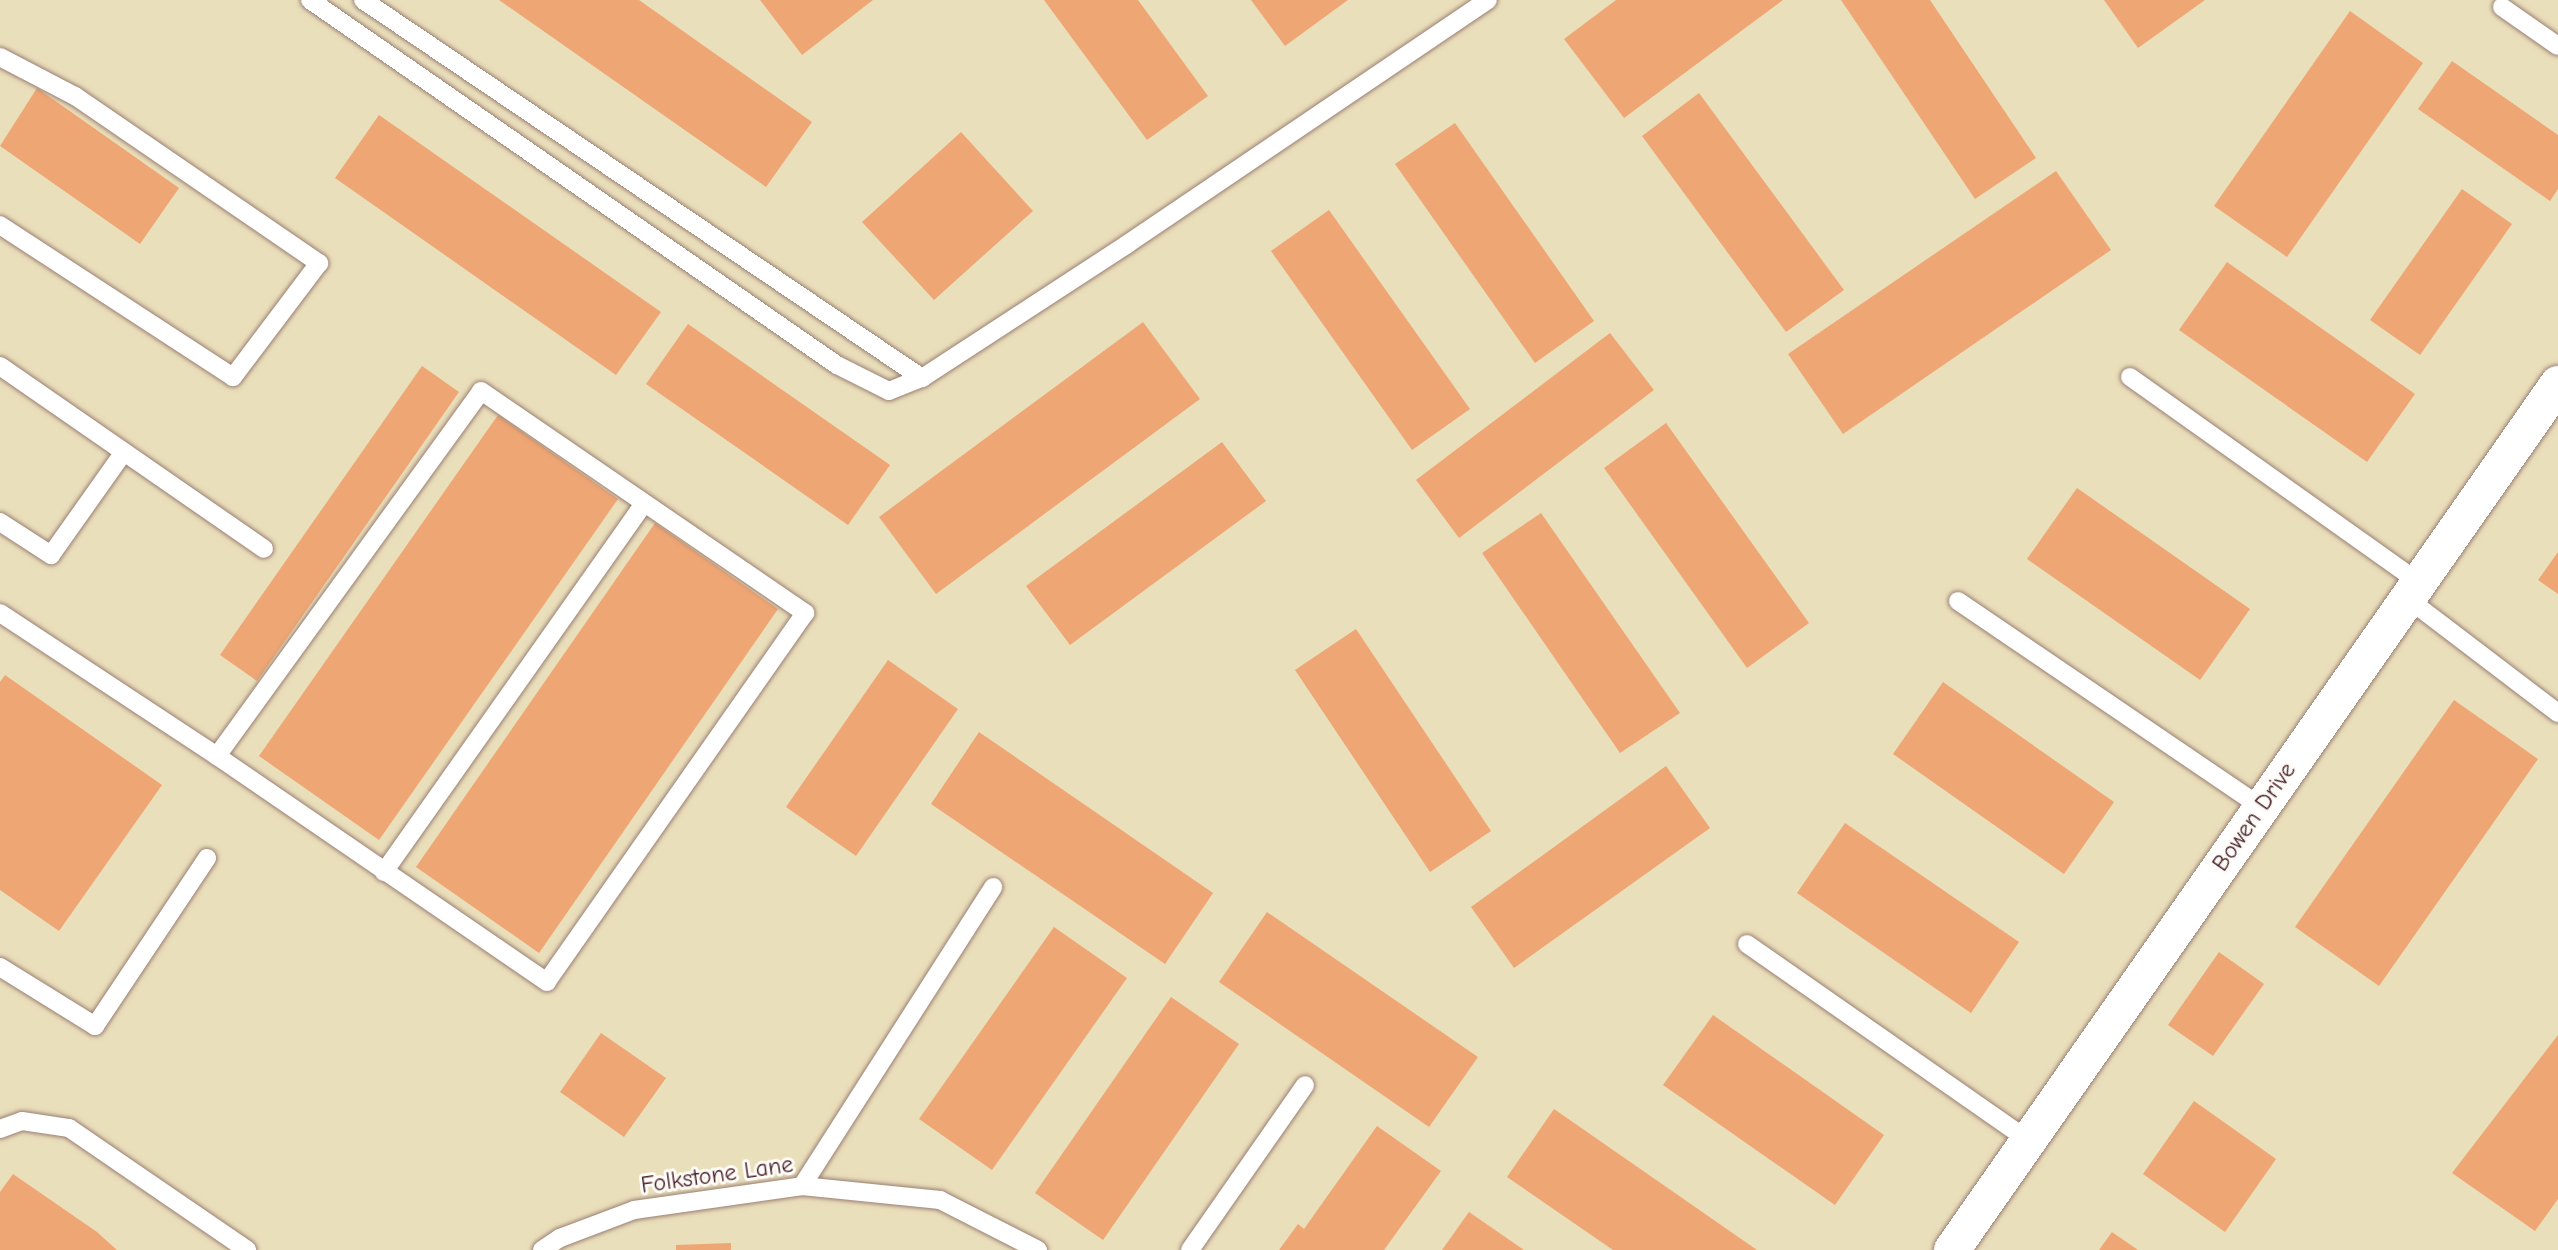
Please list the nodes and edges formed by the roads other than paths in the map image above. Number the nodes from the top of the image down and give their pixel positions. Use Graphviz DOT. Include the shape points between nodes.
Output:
graph roads {
  1 [pos="310,0"];
  2 [pos="363,0"];
  3 [pos="1488,0"];
  4 [pos="2502,7"];
  5 [pos="2558,46"];
  6 [pos="0,57"];
  7 [pos="0,225"];
  8 [pos="0,366"];
  9 [pos="2130,377"];
  10 [pos="922,378"];
  11 [pos="2558,384"];
  12 [pos="124,452"];
  13 [pos="644,503"];
  14 [pos="0,522"];
  15 [pos="264,549"];
  16 [pos="2413,590"];
  17 [pos="1958,601"];
  18 [pos="0,613"];
  19 [pos="2558,713"];
  20 [pos="217,756"];
  21 [pos="2261,807"];
  22 [pos="207,858"];
  23 [pos="384,872"];
  24 [pos="993,887"];
  25 [pos="1747,944"];
  26 [pos="0,967"];
  27 [pos="1305,1085"];
  28 [pos="0,1129"];
  29 [pos="2028,1140"];
  30 [pos="802,1186"];
  31 [pos="247,1250"];
  32 [pos="542,1250"];
  33 [pos="1038,1250"];
  34 [pos="1190,1250"];
  35 [pos="1952,1250"];
  1 -- 10 [label="lane" via="837,365 889,391"];
  2 -- 10 [label="lane"];
  3 -- 10 [label="lane"];
  4 -- 5 [label="lane"];
  6 -- 7 [label="lane" via="75,96 319,263 233,377"];
  8 -- 12 [label="lane"];
  9 -- 16 [label="lane"];
  11 -- 16 [label="street, Bowen Drive"];
  12 -- 14 [label="lane" via="51,555"];
  12 -- 15 [label="lane"];
  13 -- 20 [label="lane" via="481,391"];
  13 -- 23 [label="lane"];
  13 -- 23 [label="lane" via="805,613 547,982"];
  16 -- 19 [label="lane"];
  16 -- 21 [label="street, Bowen Drive"];
  17 -- 21 [label="lane"];
  18 -- 20 [label="lane"];
  20 -- 23 [label="lane"];
  21 -- 29 [label="street, Bowen Drive"];
  22 -- 26 [label="lane" via="95,1026"];
  24 -- 30 [label="lane"];
  25 -- 29 [label="lane"];
  27 -- 34 [label="lane"];
  28 -- 31 [label="lane" via="22,1121 69,1128"];
  29 -- 35 [label="street, Bowen Drive"];
  30 -- 32 [label="lane, Folkstone Lane" via="634,1210"];
  30 -- 33 [label="lane, Folkstone Lane" via="940,1200"];
}
